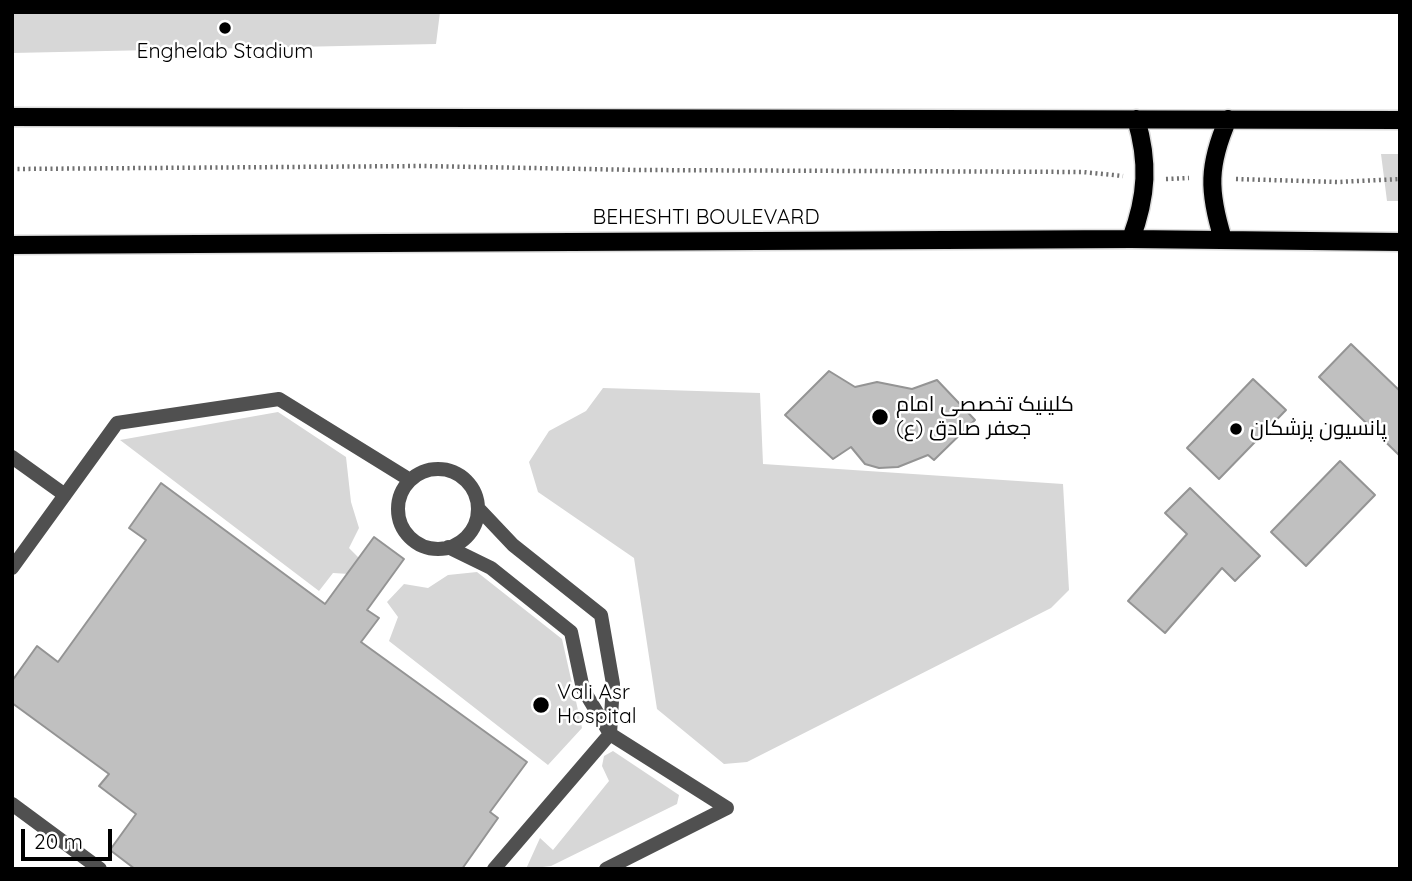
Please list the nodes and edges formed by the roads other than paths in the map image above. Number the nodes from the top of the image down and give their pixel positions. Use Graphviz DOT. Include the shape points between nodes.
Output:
graph roads {
  1 [pos="12,117"];
  2 [pos="1136,118"];
  3 [pos="1228,119"];
  4 [pos="1400,120"];
  5 [pos="1131,239"];
  6 [pos="1223,239"];
  7 [pos="1400,242"];
  8 [pos="12,245"];
  9 [pos="12,457"];
  10 [pos="410,480"];
  11 [pos="65,495"];
  12 [pos="478,508"];
  13 [pos="448,547"];
  14 [pos="12,568"];
  15 [pos="610,734"];
  16 [pos="12,804"];
  17 [pos="100,869"];
  18 [pos="494,869"];
  19 [pos="606,869"];
  1 -- 2 [label="main road"];
  2 -- 3 [label="main road"];
  2 -- 5 [label="main road" via="1145,148 1147,179"];
  3 -- 4 [label="main road"];
  3 -- 6 [label="main road" via="1210,178 1213,209"];
  5 -- 6 [label="main road, BEHESHTI BOULEVARD"];
  5 -- 8 [label="main road, BEHESHTI BOULEVARD"];
  6 -- 7 [label="main road, BEHESHTI BOULEVARD"];
  9 -- 11 [label="lane"];
  10 -- 11 [label="lane" via="279,399 117,423"];
  10 -- 12 [label="lane" via="434,469 459,474 469,483"];
  10 -- 13 [label="lane" via="398,503 403,528 423,545"];
  11 -- 14 [label="lane"];
  12 -- 13 [label="lane" via="470,533"];
  12 -- 15 [label="lane" via="513,545 601,615 613,684"];
  13 -- 15 [label="lane" via="491,568 571,632 583,690"];
  15 -- 18 [label="lane"];
  15 -- 19 [label="lane" via="727,808"];
  16 -- 17 [label="lane"];
}
